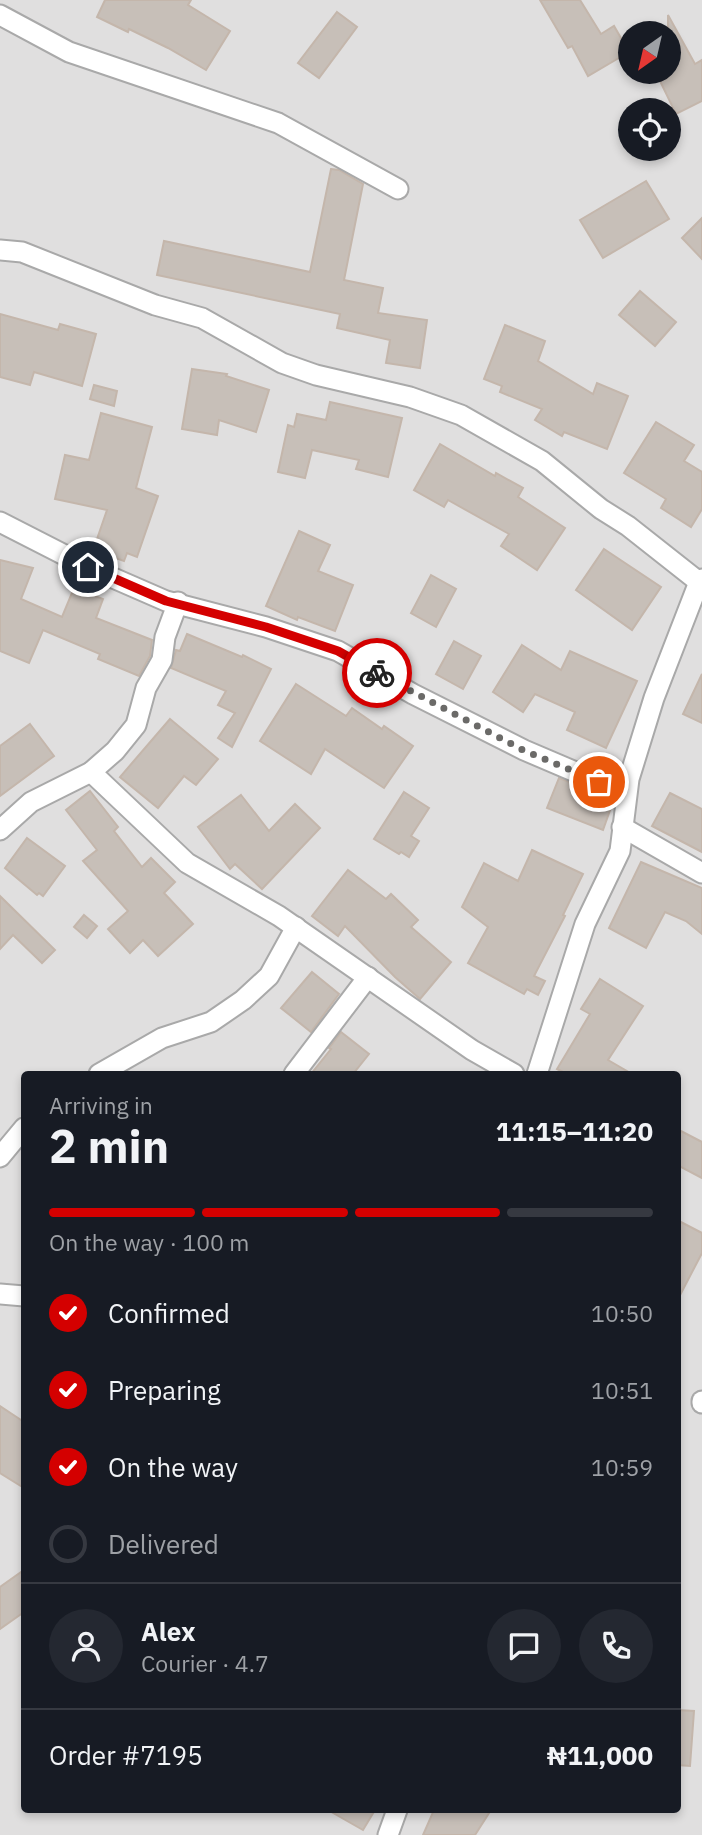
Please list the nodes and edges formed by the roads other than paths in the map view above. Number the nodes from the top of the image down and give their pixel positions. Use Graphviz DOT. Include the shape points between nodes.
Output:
graph roads {
  1 [pos="0,15"];
  2 [pos="398,189"];
  3 [pos="0,250"];
  4 [pos="0,522"];
  5 [pos="700,580"];
  6 [pos="178,602"];
  7 [pos="91,772"];
  8 [pos="627,789"];
  9 [pos="622,827"];
  10 [pos="0,830"];
  11 [pos="702,873"];
  12 [pos="296,927"];
  13 [pos="368,977"];
  14 [pos="104,1071"];
  15 [pos="296,1071"];
  16 [pos="509,1071"];
  17 [pos="538,1071"];
  18 [pos="21,1132"];
  19 [pos="0,1157"];
  20 [pos="0,1294"];
  21 [pos="21,1296"];
  22 [pos="396,1813"];
  23 [pos="388,1835"];
  1 -- 2 [label="street" via="69,52 278,123"];
  3 -- 5 [label="street" via="22,253 202,318 282,363 461,415 542,461"];
  4 -- 6 [label="street" via="88,567"];
  5 -- 8 [label="street" via="654,698"];
  6 -- 7 [label="street" via="162,660 146,688 136,724"];
  6 -- 8 [label="street" via="338,651 523,750"];
  7 -- 10 [label="street" via="31,802"];
  7 -- 12 [label="street" via="187,863"];
  8 -- 9 [label="street"];
  9 -- 11 [label="street"];
  9 -- 17 [label="street" via="620,851 585,924"];
  12 -- 13 [label="street"];
  12 -- 14 [label="street" via="269,976 243,1000 211,1022 162,1038"];
  13 -- 15 [label="street"];
  13 -- 16 [label="street"];
  18 -- 19 [label="street"];
  20 -- 21 [label="street"];
  22 -- 23 [label="street"];
}
